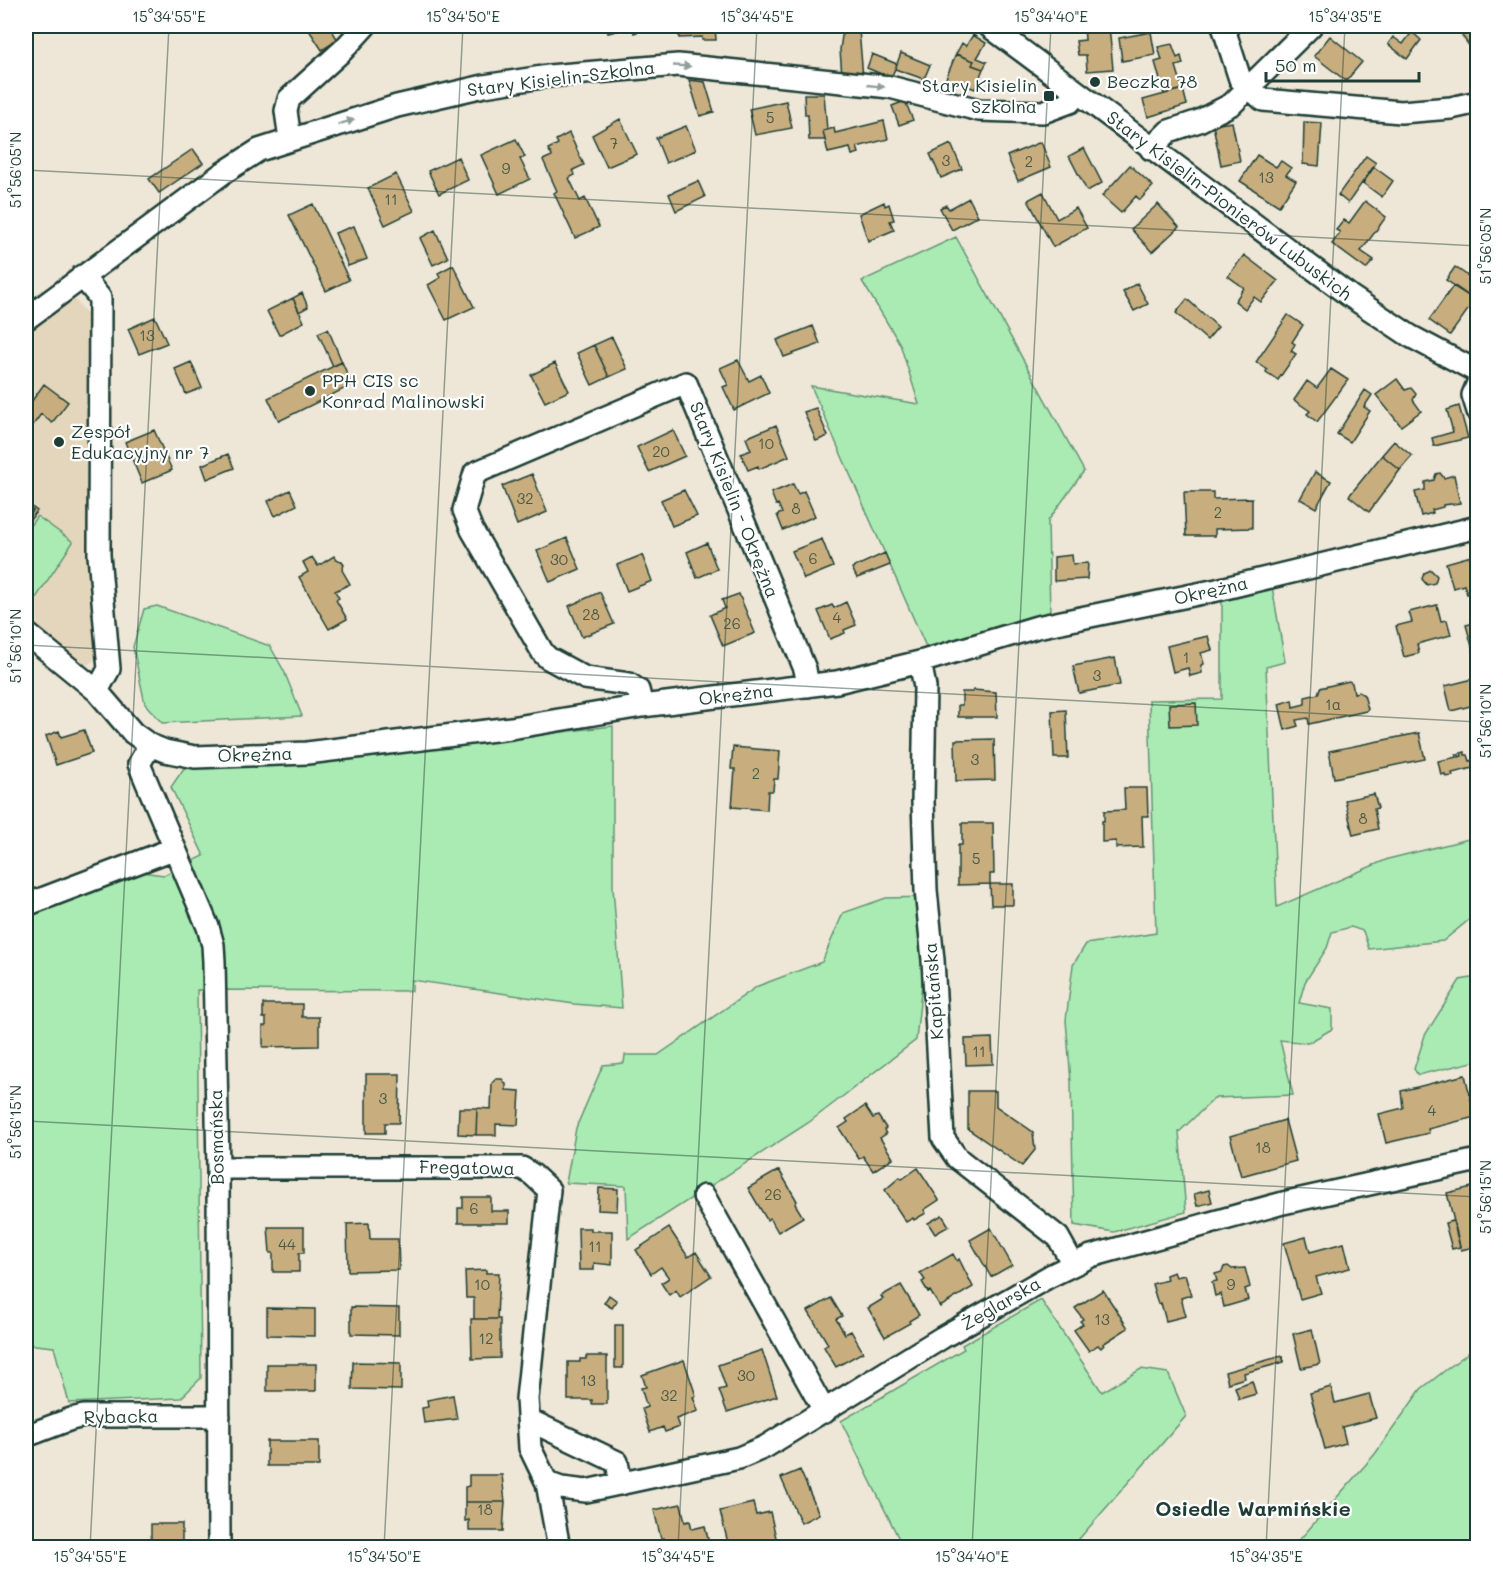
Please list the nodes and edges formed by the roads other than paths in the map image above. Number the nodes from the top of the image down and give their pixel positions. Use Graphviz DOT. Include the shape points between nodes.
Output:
graph roads {
  1 [pos="365,26"];
  2 [pos="989,26"];
  3 [pos="1223,26"];
  4 [pos="1311,26"];
  5 [pos="1249,89"];
  6 [pos="1077,93"];
  7 [pos="1478,102"];
  8 [pos="290,139"];
  9 [pos="1151,149"];
  10 [pos="82,276"];
  11 [pos="26,320"];
  12 [pos="1478,372"];
  13 [pos="1478,383"];
  14 [pos="1478,411"];
  15 [pos="1478,527"];
  16 [pos="26,633"];
  17 [pos="920,662"];
  18 [pos="808,686"];
  19 [pos="97,691"];
  20 [pos="642,706"];
  21 [pos="150,745"];
  22 [pos="173,849"];
  23 [pos="26,905"];
  24 [pos="1478,1160"];
  25 [pos="218,1168"];
  26 [pos="704,1196"];
  27 [pos="1073,1264"];
  28 [pos="825,1412"];
  29 [pos="219,1416"];
  30 [pos="529,1420"];
  31 [pos="26,1436"];
  32 [pos="547,1483"];
  33 [pos="621,1484"];
  34 [pos="219,1548"];
  35 [pos="559,1548"];
  1 -- 8 [label="street" via="289,99 286,111"];
  2 -- 6 [label="street, Stary Kisielin-Pionierów Lubuskich"];
  3 -- 5 [label="street" via="1240,79"];
  4 -- 5 [label="street"];
  5 -- 7 [label="street" via="1263,100 1401,112"];
  5 -- 9 [label="street" via="1233,104 1169,131"];
  8 -- 6 [label="street, Stary Kisielin-Szkolna, one-way" via="397,106 484,86 678,64 890,87 979,110 1043,112 1070,102"];
  6 -- 9 [label="street, Stary Kisielin-Pionierów Lubuskich"];
  8 -- 10 [label="street, Stary Kisielin-Szkolna" via="242,160"];
  9 -- 12 [label="street, Stary Kisielin-Pionierów Lubuskich" via="1395,327"];
  10 -- 11 [label="street, Stary Kisielin-Szkolna"];
  10 -- 19 [label="street" via="100,298 99,555 110,669"];
  13 -- 14 [label="street" via="1473,394"];
  15 -- 17 [label="street, Okrężna" via="1217,590 1037,627"];
  16 -- 19 [label="street, Okrężna"];
  17 -- 18 [label="street, Okrężna"];
  17 -- 27 [label="street, Kapitańska" via="925,687 926,890 943,1138 957,1158 1058,1237"];
  18 -- 20 [label="street, Okrężna"];
  18 -- 20 [label="street, Stary Kisielin - Okrężna" via="805,669 686,383 475,473 464,510 543,653 585,678 629,684 638,690"];
  19 -- 21 [label="street, Okrężna" via="133,733"];
  20 -- 21 [label="street, Okrężna" via="511,728 307,753 195,757"];
  21 -- 22 [label="street, Bosmańska" via="139,764"];
  22 -- 23 [label="street"];
  22 -- 25 [label="street, Bosmańska" via="213,945"];
  24 -- 27 [label="street, Żeglarska" via="1283,1203 1134,1243"];
  25 -- 29 [label="street, Bosmańska"];
  25 -- 30 [label="street, Fregatowa" via="522,1168 533,1175 549,1190 527,1400"];
  26 -- 28 [label="street"];
  27 -- 28 [label="street, Żeglarska" via="943,1337"];
  28 -- 33 [label="street, Żeglarska" via="739,1458"];
  29 -- 31 [label="street, Rybacka" via="84,1416"];
  29 -- 34 [label="street, Bosmańska"];
  30 -- 32 [label="street, Fregatowa" via="530,1448"];
  30 -- 33 [label="street" via="617,1462"];
  32 -- 33 [label="street, Żeglarska" via="586,1491"];
  32 -- 35 [label="street, Fregatowa"];
}
